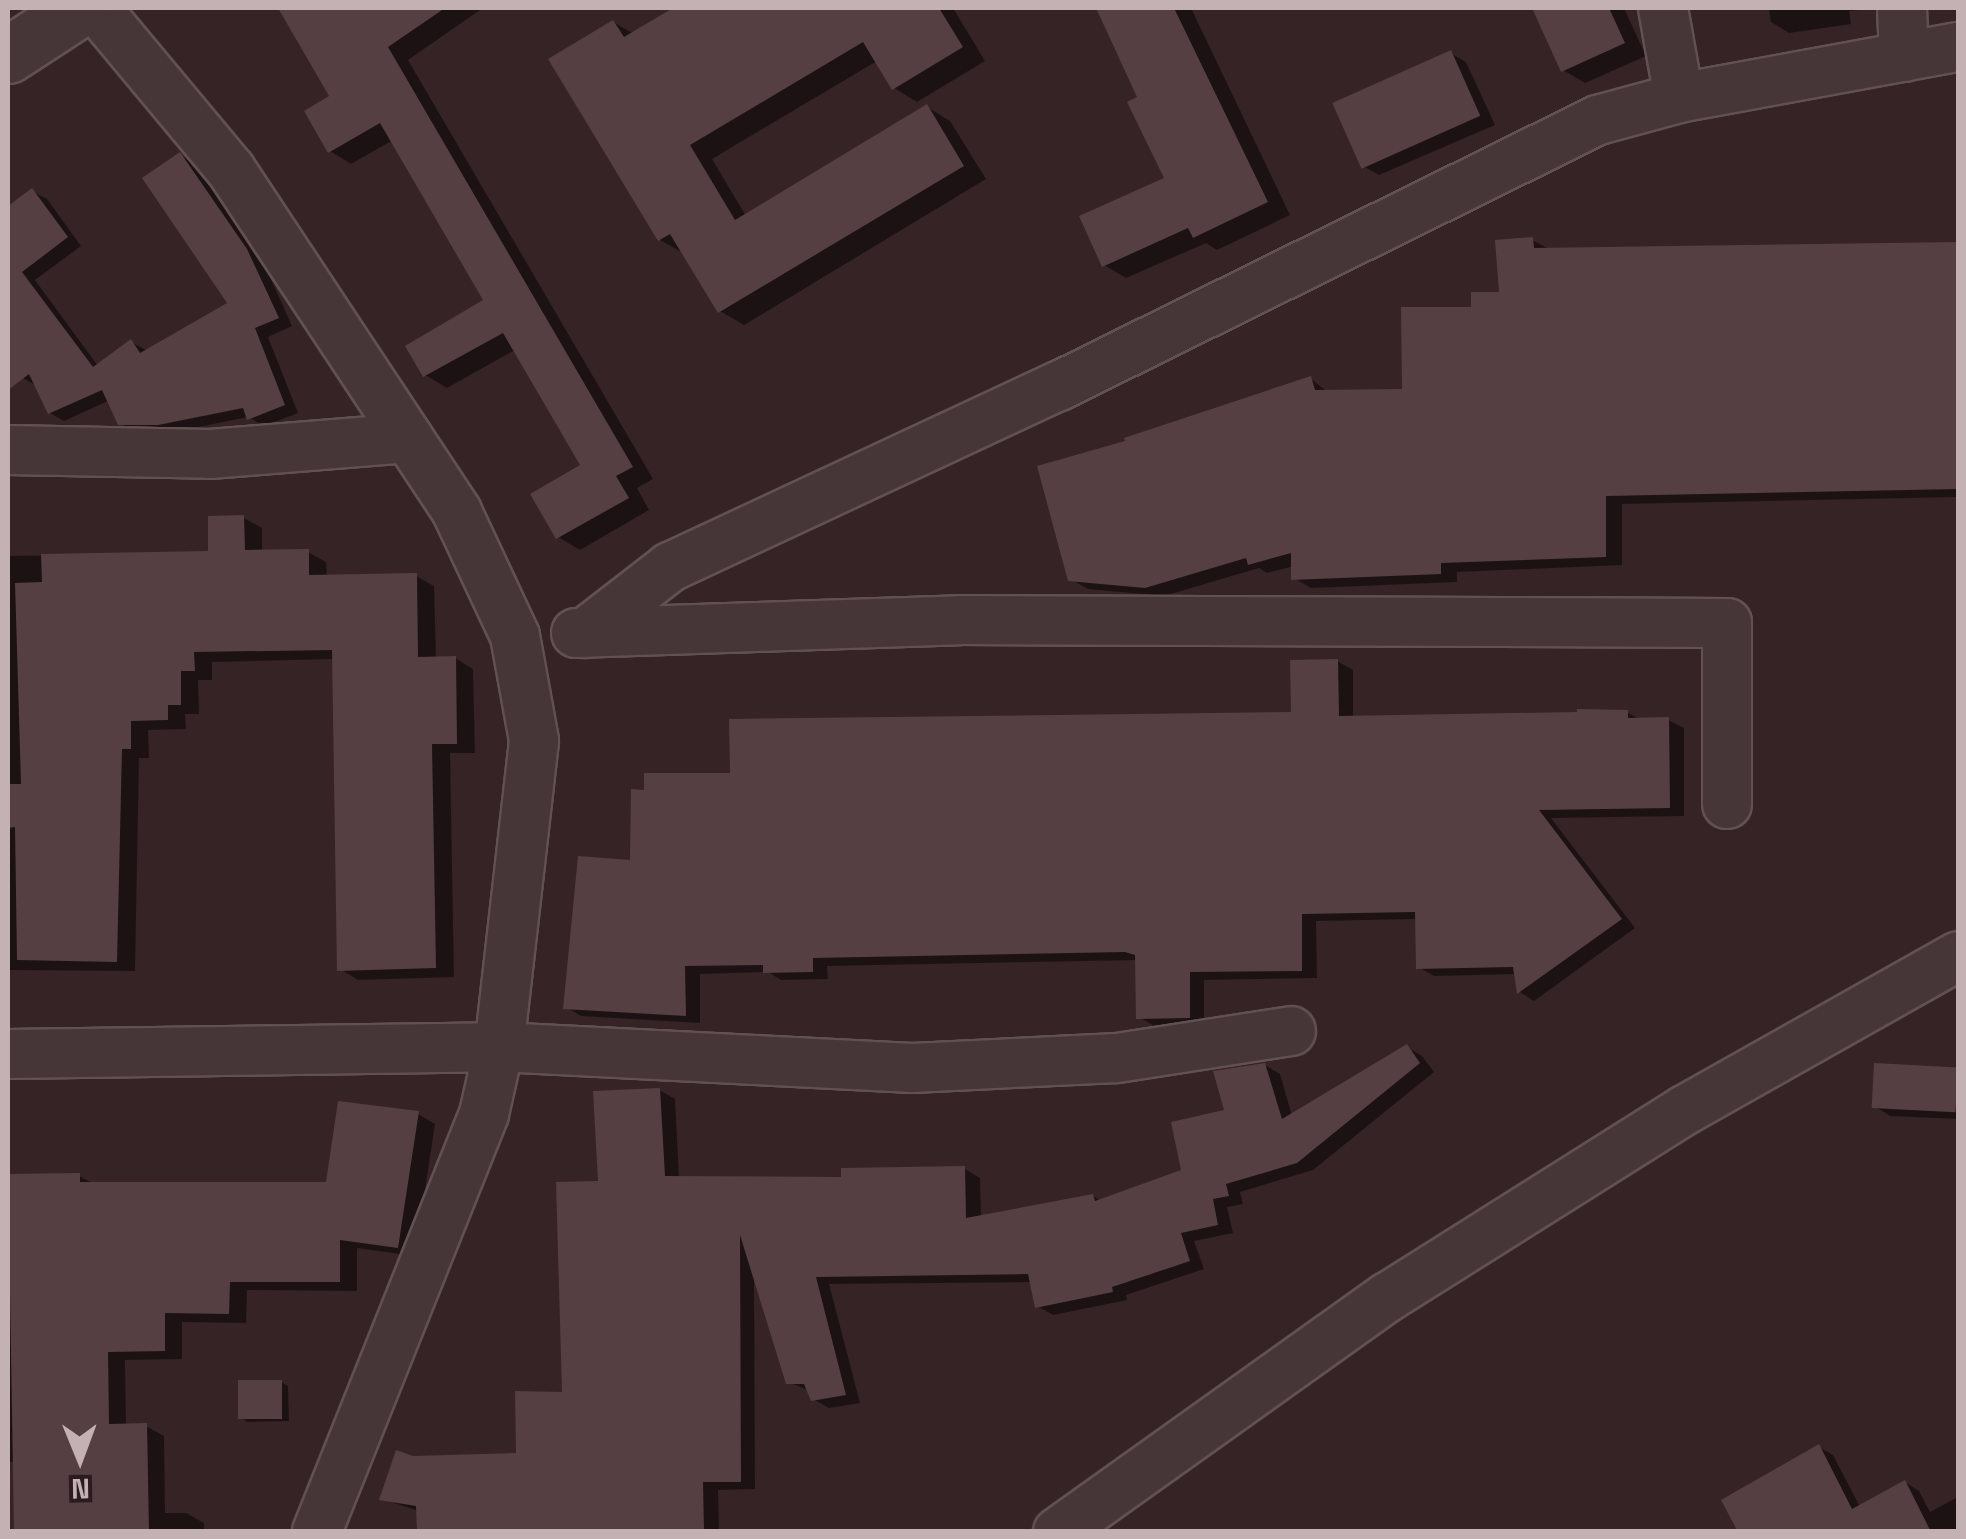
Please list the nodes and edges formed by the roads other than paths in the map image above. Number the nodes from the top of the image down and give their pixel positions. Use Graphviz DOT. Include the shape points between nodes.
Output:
graph roads {
  1 [pos="80,8"];
  2 [pos="96,8"];
  3 [pos="1663,8"];
  4 [pos="1902,8"];
  5 [pos="1958,48"];
  6 [pos="8,55"];
  7 [pos="1904,57"];
  8 [pos="1679,98"];
  9 [pos="408,438"];
  10 [pos="8,450"];
  11 [pos="585,633"];
  12 [pos="515,636"];
  13 [pos="1727,804"];
  14 [pos="1958,956"];
  15 [pos="1291,1031"];
  16 [pos="498,1047"];
  17 [pos="8,1054"];
  18 [pos="318,1532"];
  19 [pos="1058,1532"];
  1 -- 6 [label="street"];
  2 -- 9 [label="street" via="230,170"];
  3 -- 8 [label="street"];
  4 -- 7 [label="street"];
  5 -- 7 [label="street"];
  7 -- 8 [label="street"];
  8 -- 11 [label="street" via="1598,120 1060,386 670,566"];
  9 -- 10 [label="street" via="210,454"];
  9 -- 12 [label="street" via="457,512"];
  11 -- 12 [label="street"];
  11 -- 13 [label="street" via="960,620 1727,624"];
  12 -- 16 [label="street" via="534,741"];
  14 -- 19 [label="street" via="1685,1110 1388,1297"];
  15 -- 16 [label="street" via="1117,1058 912,1068"];
  16 -- 17 [label="street"];
  16 -- 18 [label="street" via="484,1114"];
}
